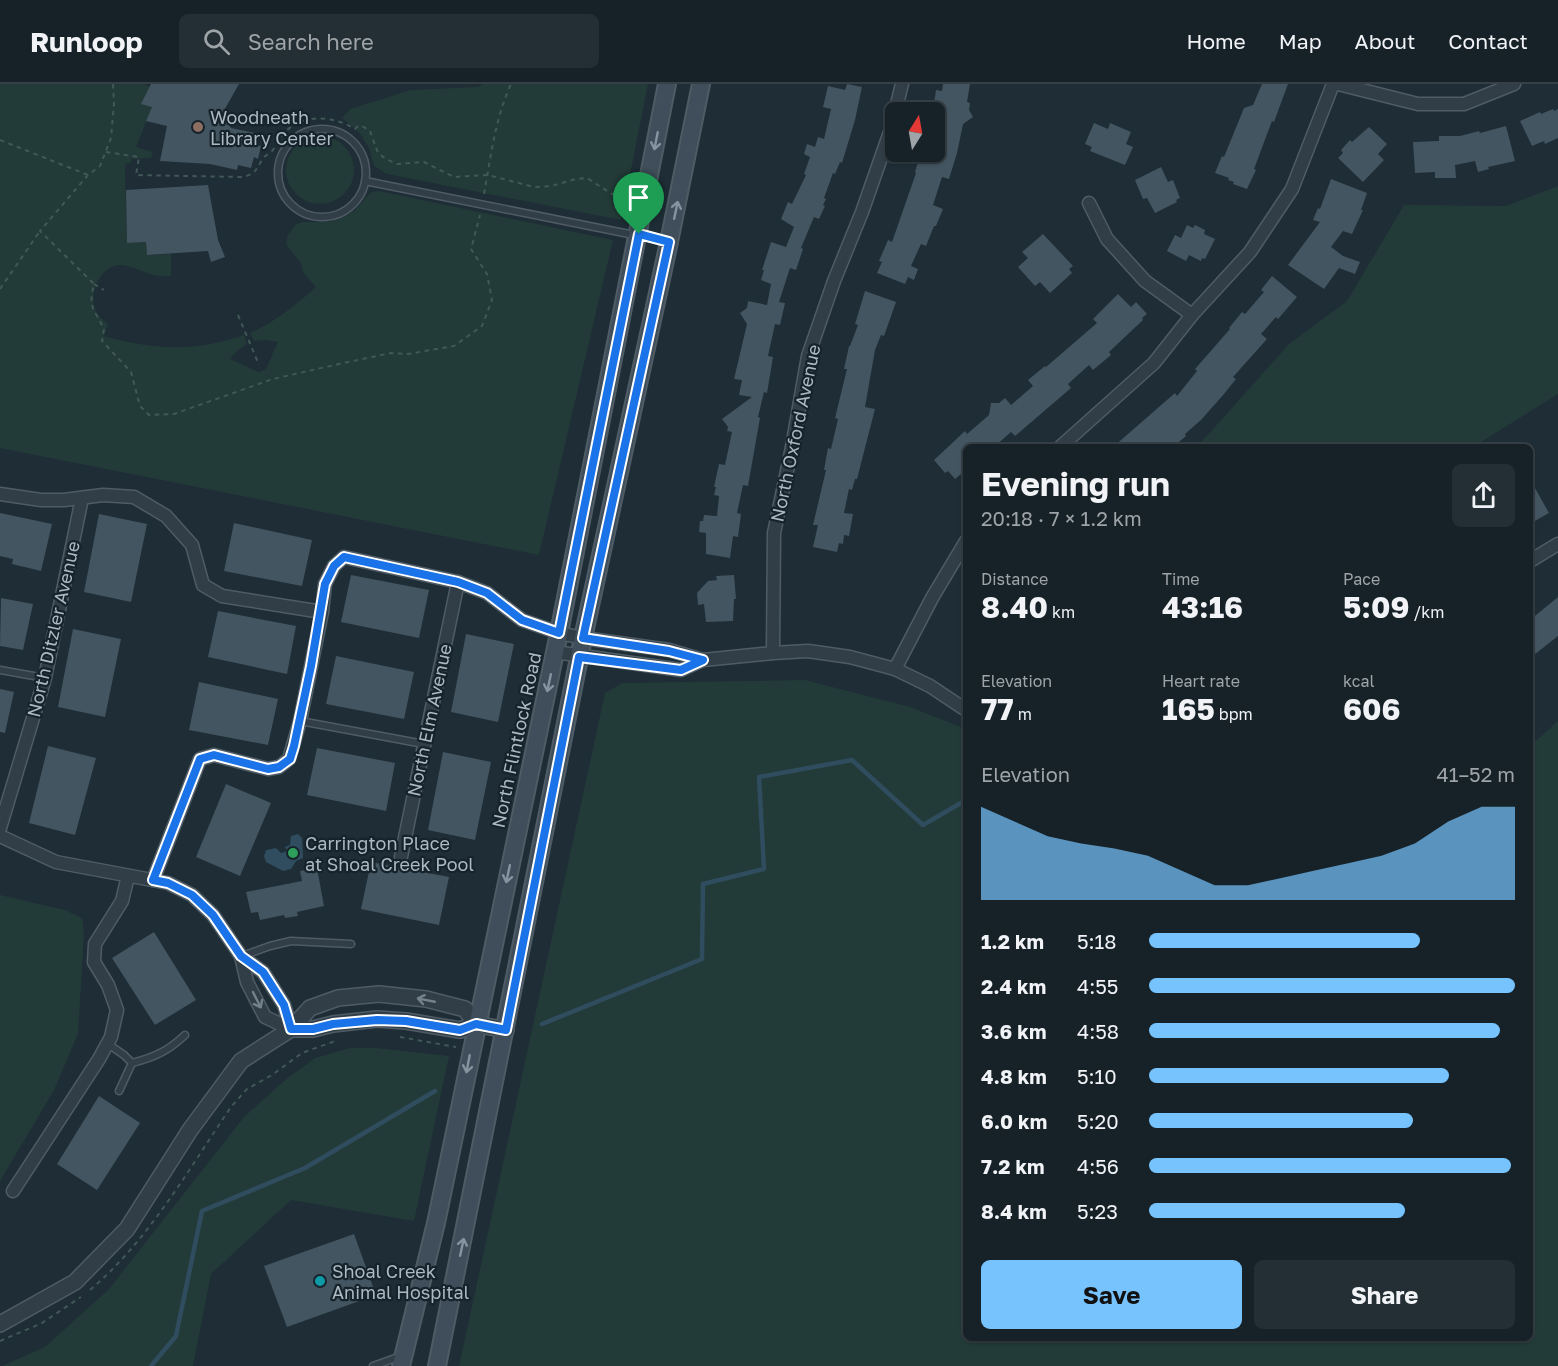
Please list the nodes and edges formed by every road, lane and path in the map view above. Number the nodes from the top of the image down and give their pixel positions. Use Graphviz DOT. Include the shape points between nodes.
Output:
graph roads {
  1 [pos="113,84"];
  2 [pos="511,84"];
  3 [pos="667,84"];
  4 [pos="701,84"];
  5 [pos="902,84"];
  6 [pos="1333,84"];
  7 [pos="1338,84"];
  8 [pos="1514,84"];
  9 [pos="0,140"];
  10 [pos="106,152"];
  11 [pos="88,175"];
  12 [pos="488,175"];
  13 [pos="365,181"];
  14 [pos="484,193"];
  15 [pos="631,198"];
  16 [pos="1089,203"];
  17 [pos="480,214"];
  18 [pos="40,231"];
  19 [pos="639,234"];
  20 [pos="669,242"];
  21 [pos="94,285"];
  22 [pos="0,289"];
  23 [pos="104,290"];
  24 [pos="238,315"];
  25 [pos="1192,315"];
  26 [pos="260,365"];
  27 [pos="1063,444"];
  28 [pos="0,494"];
  29 [pos="82,498"];
  30 [pos="1558,544"];
  31 [pos="963,546"];
  32 [pos="1533,559"];
  33 [pos="458,582"];
  34 [pos="322,612"];
  35 [pos="559,633"];
  36 [pos="583,638"];
  37 [pos="555,652"];
  38 [pos="773,653"];
  39 [pos="579,657"];
  40 [pos="703,660"];
  41 [pos="895,669"];
  42 [pos="0,670"];
  43 [pos="45,678"];
  44 [pos="963,708"];
  45 [pos="300,721"];
  46 [pos="424,744"];
  47 [pos="0,828"];
  48 [pos="0,836"];
  49 [pos="401,857"];
  50 [pos="128,876"];
  51 [pos="153,880"];
  52 [pos="351,944"];
  53 [pos="241,956"];
  54 [pos="476,1024"];
  55 [pos="291,1029"];
  56 [pos="506,1030"];
  57 [pos="186,1035"];
  58 [pos="398,1036"];
  59 [pos="344,1037"];
  60 [pos="107,1043"];
  61 [pos="456,1047"];
  62 [pos="132,1063"];
  63 [pos="119,1091"];
  64 [pos="13,1191"];
  65 [pos="0,1324"];
  66 [pos="0,1341"];
  67 [pos="403,1361"];
  68 [pos="373,1366"];
  69 [pos="437,1366"];
  1 -- 10 [label="path" via="111,138"];
  2 -- 12 [label="path" via="492,141"];
  3 -- 19 [label="main road, North Flintlock Road, one-way"];
  20 -- 4 [label="main road, one-way"];
  5 -- 38 [label="street, North Oxford Avenue" via="890,132 808,356 774,533"];
  6 -- 25 [label="street" via="1292,189 1250,252"];
  7 -- 8 [label="street" via="1418,104 1464,104"];
  9 -- 11 [label="path"];
  10 -- 11 [label="path" via="100,166"];
  10 -- 12 [label="path" via="139,157 136,175 242,177 258,169 286,130 325,118 355,129 366,128 378,153 390,162 429,164 459,178"];
  11 -- 18 [label="path"];
  12 -- 14 [label="path"];
  12 -- 15 [label="path" via="534,187 587,178 612,194"];
  13 -- 13 [label="lane" via="365,160 358,147 348,136 329,128 306,131 293,138 278,163 281,192 302,213 316,217 344,211 356,202"];
  13 -- 19 [label="lane"];
  16 -- 25 [label="street" via="1107,239 1145,281"];
  17 -- 21 [label="path" via="471,249 487,274 492,300 482,326 454,346 391,353 273,379 174,414 149,415 140,406 131,372 102,341 104,329 90,299"];
  18 -- 21 [label="path"];
  18 -- 22 [label="path"];
  19 -- 20 [label="lane"];
  19 -- 35 [label="main road, North Flintlock Road"];
  20 -- 36 [label="main road"];
  21 -- 23 [label="path"];
  24 -- 26 [label="path"];
  25 -- 27 [label="street" via="1154,363"];
  28 -- 29 [label="street" via="41,501"];
  29 -- 34 [label="street" via="134,497 166,516 192,544 203,585 222,596"];
  29 -- 43 [label="street, North Ditzler Avenue"];
  30 -- 32 [label="street"];
  31 -- 41 [label="street"];
  33 -- 34 [label="street" via="344,557 325,584"];
  33 -- 35 [label="street" via="487,593 522,620"];
  33 -- 46 [label="street, North Elm Avenue"];
  34 -- 45 [label="street"];
  35 -- 36 [label="street"];
  35 -- 37 [label="main road, North Flintlock Road"];
  36 -- 39 [label="main road"];
  36 -- 40 [label="street"];
  37 -- 39 [label="street"];
  37 -- 54 [label="main road, North Flintlock Road, one-way"];
  38 -- 40 [label="street"];
  38 -- 41 [label="street" via="808,651"];
  39 -- 40 [label="street" via="681,670"];
  39 -- 56 [label="main road"];
  41 -- 44 [label="street"];
  42 -- 43 [label="lane"];
  43 -- 47 [label="street, North Ditzler Avenue"];
  45 -- 46 [label="lane"];
  45 -- 51 [label="street" via="290,759 279,767 268,769 214,755 200,759"];
  46 -- 49 [label="street, North Elm Avenue"];
  48 -- 50 [label="street" via="56,862"];
  50 -- 51 [label="street"];
  50 -- 60 [label="street" via="122,901 95,944 94,962 117,1010"];
  51 -- 53 [label="street" via="192,895 213,915"];
  52 -- 53 [label="lane" via="291,941"];
  53 -- 55 [label="street" via="263,972 284,1005"];
  53 -- 55 [label="street, one-way" via="247,982 265,1017"];
  54 -- 55 [label="street" via="460,1030 377,1020"];
  54 -- 55 [label="street, one-way" via="465,1009 426,999 379,994 338,998 310,1008"];
  54 -- 56 [label="street"];
  54 -- 67 [label="main road, North Flintlock Road, one-way" via="436,1223"];
  55 -- 65 [label="street" via="241,1061 190,1131 127,1230 75,1282"];
  69 -- 56 [label="main road, one-way"];
  57 -- 62 [label="lane" via="152,1058"];
  58 -- 61 [label="path"];
  59 -- 66 [label="path" via="302,1053 247,1089 139,1242 110,1273 70,1306"];
  60 -- 62 [label="lane"];
  60 -- 64 [label="street"];
  62 -- 63 [label="lane"];
  67 -- 68 [label="lane"];
}
